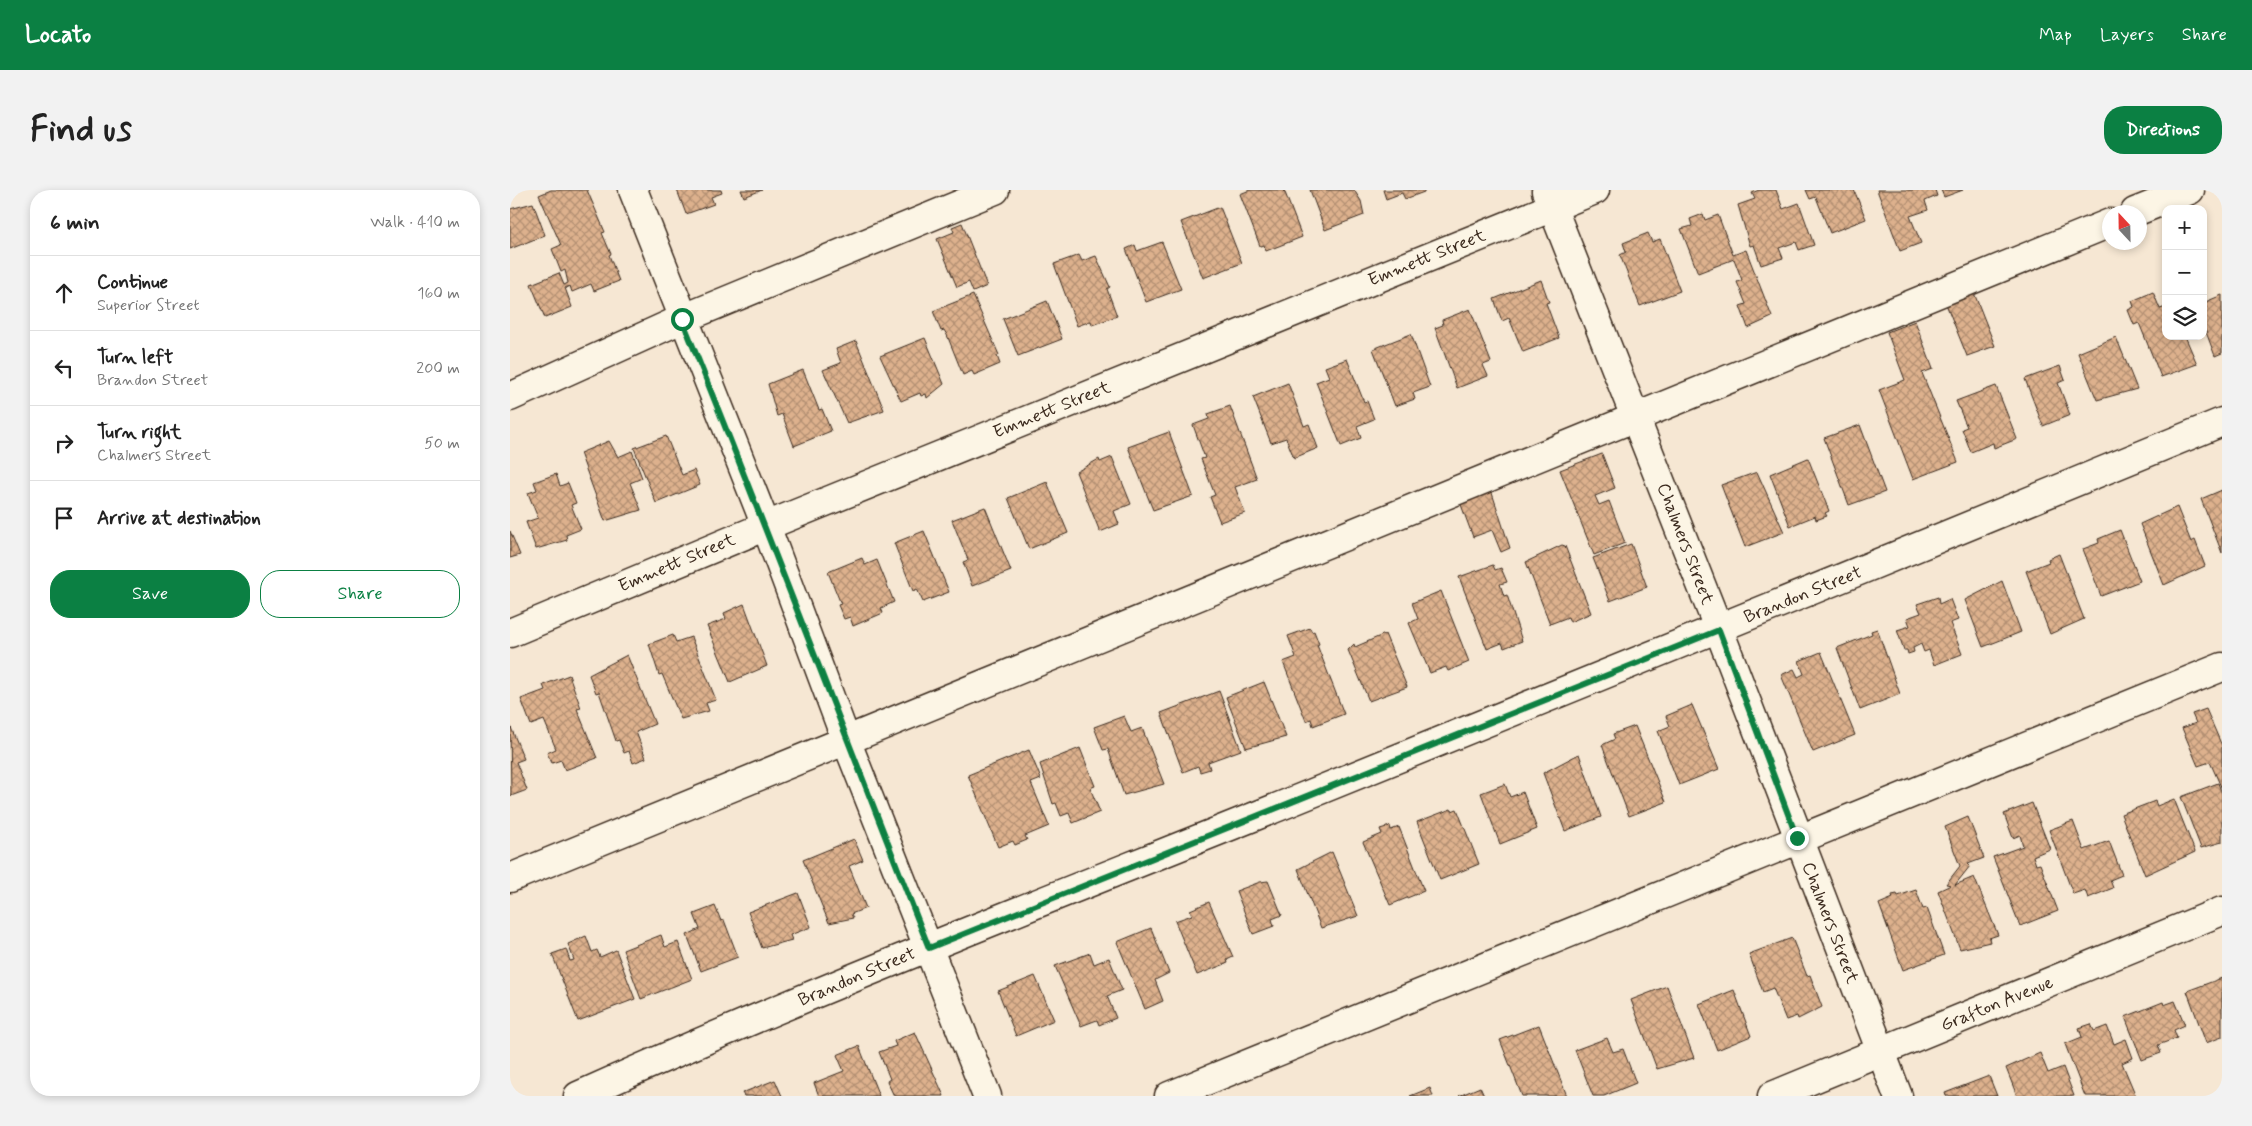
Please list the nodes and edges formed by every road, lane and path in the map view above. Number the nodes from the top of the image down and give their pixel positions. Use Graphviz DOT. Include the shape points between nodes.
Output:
graph roads {
  1 [pos="633,190"];
  2 [pos="995,190"];
  3 [pos="1596,190"];
  4 [pos="2190,190"];
  5 [pos="1549,199"];
  6 [pos="2147,207"];
  7 [pos="2102,226"];
  8 [pos="682,319"];
  9 [pos="510,397"];
  10 [pos="1636,416"];
  11 [pos="2222,422"];
  12 [pos="766,526"];
  13 [pos="1719,630"];
  14 [pos="510,634"];
  15 [pos="2222,667"];
  16 [pos="846,740"];
  17 [pos="1797,838"];
  18 [pos="510,878"];
  19 [pos="2222,911"];
  20 [pos="929,948"];
  21 [pos="1880,1052"];
  22 [pos="578,1096"];
  23 [pos="987,1096"];
  24 [pos="1169,1096"];
  25 [pos="1772,1096"];
  26 [pos="1898,1096"];
  1 -- 8 [label="street"];
  2 -- 8 [label="street"];
  3 -- 5 [label="street, Emmett Street"];
  4 -- 6 [label="street"];
  5 -- 10 [label="street, Chalmers Street"];
  5 -- 12 [label="street, Emmett Street"];
  7 -- 10 [label="street"];
  8 -- 9 [label="street"];
  8 -- 12 [label="street"];
  10 -- 13 [label="street, Chalmers Street"];
  10 -- 16 [label="street"];
  11 -- 13 [label="street, Brandon Street"];
  12 -- 14 [label="street, Emmett Street"];
  12 -- 16 [label="street"];
  13 -- 17 [label="street, Chalmers Street"];
  13 -- 20 [label="street, Brandon Street"];
  15 -- 17 [label="street"];
  16 -- 18 [label="street"];
  16 -- 20 [label="street"];
  17 -- 21 [label="street, Chalmers Street"];
  17 -- 24 [label="street"];
  19 -- 21 [label="street, Grafton Avenue"];
  20 -- 22 [label="street, Brandon Street"];
  20 -- 23 [label="street"];
  21 -- 25 [label="street, Grafton Avenue"];
  21 -- 26 [label="street, Chalmers Street"];
}
